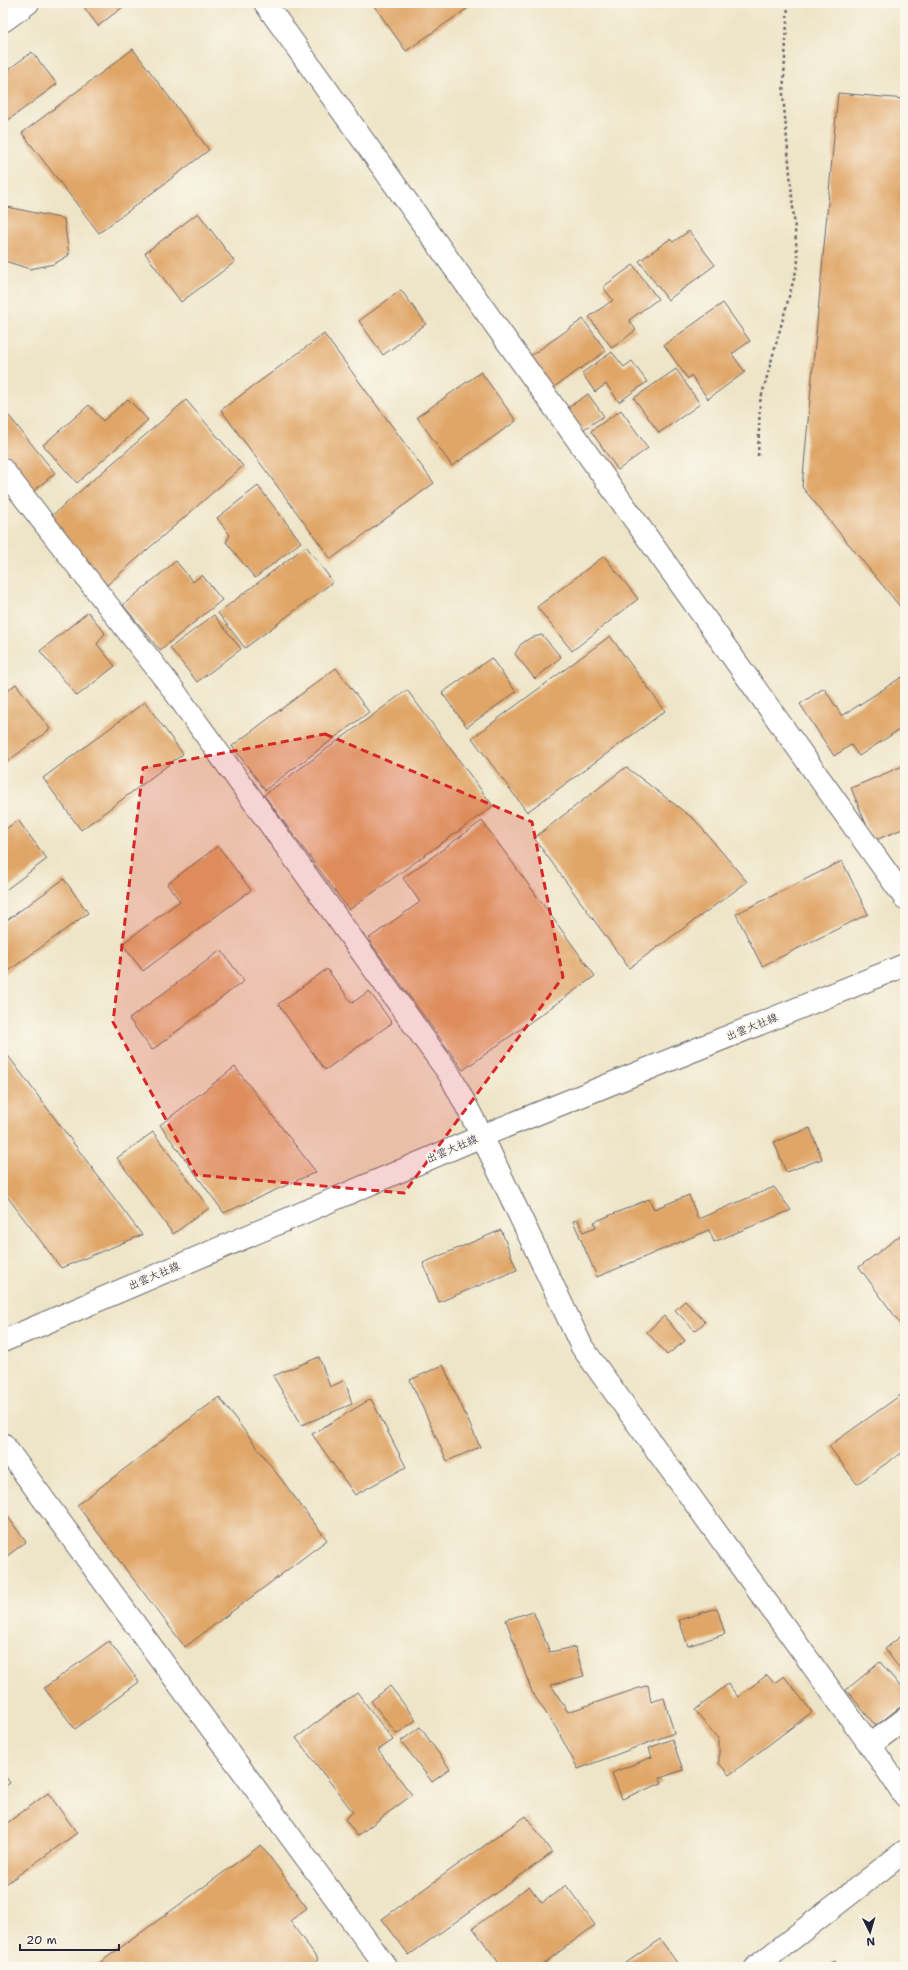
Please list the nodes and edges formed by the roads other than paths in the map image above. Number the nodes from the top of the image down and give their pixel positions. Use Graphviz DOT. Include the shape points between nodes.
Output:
graph roads {
  1 [pos="28,3"];
  2 [pos="265,3"];
  3 [pos="3,21"];
  4 [pos="3,470"];
  5 [pos="905,898"];
  6 [pos="905,965"];
  7 [pos="482,1136"];
  8 [pos="3,1341"];
  9 [pos="3,1444"];
  10 [pos="905,1719"];
  11 [pos="870,1745"];
  12 [pos="905,1796"];
  13 [pos="905,1851"];
  14 [pos="386,1967"];
  15 [pos="756,1967"];
  1 -- 3 [label="street"];
  2 -- 5 [label="street"];
  4 -- 7 [label="street" via="177,694 450,1076"];
  6 -- 7 [label="street, 出雲大社線"];
  7 -- 8 [label="street, 出雲大社線"];
  7 -- 11 [label="street" via="582,1347"];
  9 -- 14 [label="street"];
  10 -- 11 [label="street"];
  11 -- 12 [label="street"];
  13 -- 15 [label="street"];
}
